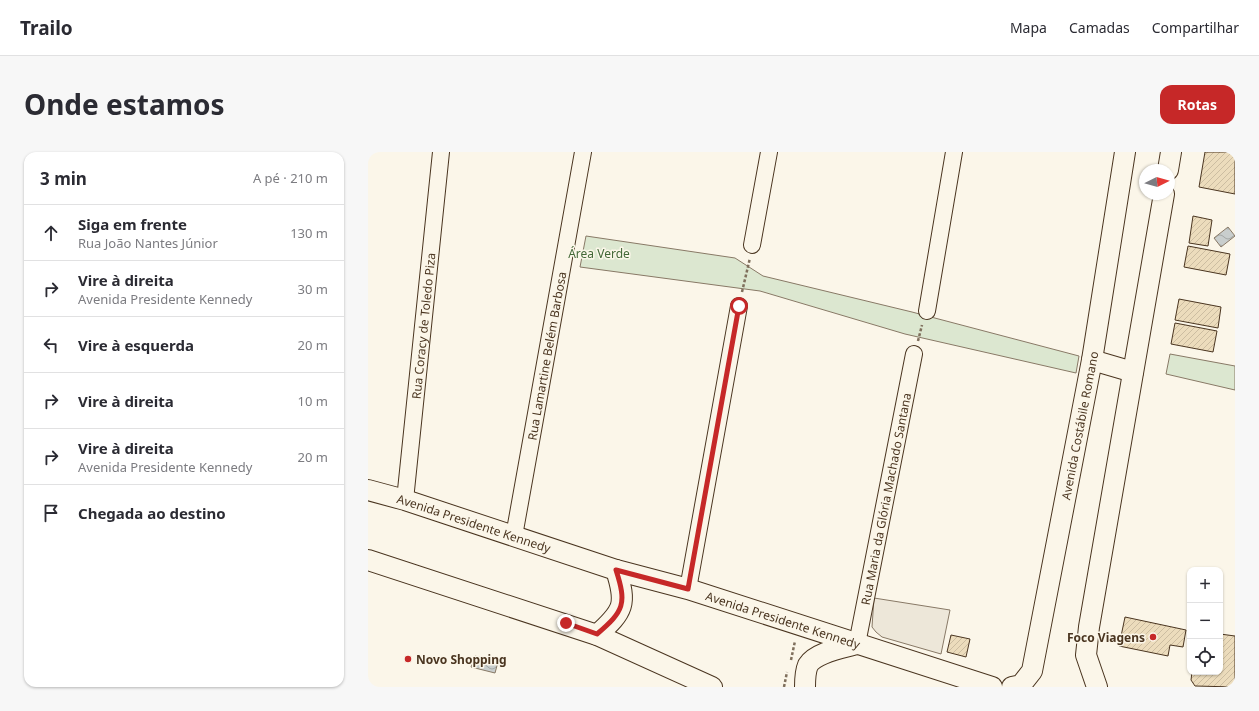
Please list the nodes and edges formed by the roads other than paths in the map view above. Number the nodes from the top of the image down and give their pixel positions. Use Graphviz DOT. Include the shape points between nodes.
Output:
graph roads {
  1 [pos="441,152"];
  2 [pos="583,152"];
  3 [pos="769,152"];
  4 [pos="954,152"];
  5 [pos="1125,152"];
  6 [pos="1171,152"];
  7 [pos="1169,164"];
  8 [pos="1163,200"];
  9 [pos="752,246"];
  10 [pos="739,306"];
  11 [pos="927,311"];
  12 [pos="914,354"];
  13 [pos="1092,360"];
  14 [pos="1133,372"];
  15 [pos="368,490"];
  16 [pos="405,500"];
  17 [pos="514,536"];
  18 [pos="368,560"];
  19 [pos="616,570"];
  20 [pos="688,589"];
  21 [pos="597,634"];
  22 [pos="857,644"];
  23 [pos="689,682"];
  24 [pos="712,687"];
  25 [pos="805,687"];
  26 [pos="992,687"];
  27 [pos="1012,687"];
  28 [pos="1097,687"];
  1 -- 16 [label="street, Rua Coracy de Toledo Piza"];
  2 -- 17 [label="street, Rua Lamartine Belém Barbosa"];
  3 -- 9 [label="street"];
  4 -- 11 [label="street"];
  5 -- 13 [label="main road, Avenida Costábile Romano"];
  6 -- 7 [label="main road"];
  8 -- 14 [label="main road"];
  10 -- 20 [label="street"];
  12 -- 22 [label="street, Rua Maria da Glória Machado Santana"];
  13 -- 14 [label="main road"];
  13 -- 27 [label="main road, Avenida Costábile Romano" via="1032,671 1021,685"];
  14 -- 28 [label="main road" via="1088,634 1086,655"];
  15 -- 16 [label="main road, Avenida Presidente Kennedy"];
  16 -- 17 [label="main road, Avenida Presidente Kennedy"];
  17 -- 19 [label="main road, Avenida Presidente Kennedy"];
  18 -- 21 [label="main road"];
  19 -- 20 [label="main road, Avenida Presidente Kennedy"];
  19 -- 21 [label="main road" via="623,590 622,605 616,618"];
  20 -- 22 [label="main road, Avenida Presidente Kennedy"];
  21 -- 23 [label="main road"];
  22 -- 25 [label="main road" via="816,658 807,668"];
  22 -- 26 [label="main road, Avenida Presidente Kennedy"];
  23 -- 24 [label="main road"];
}
